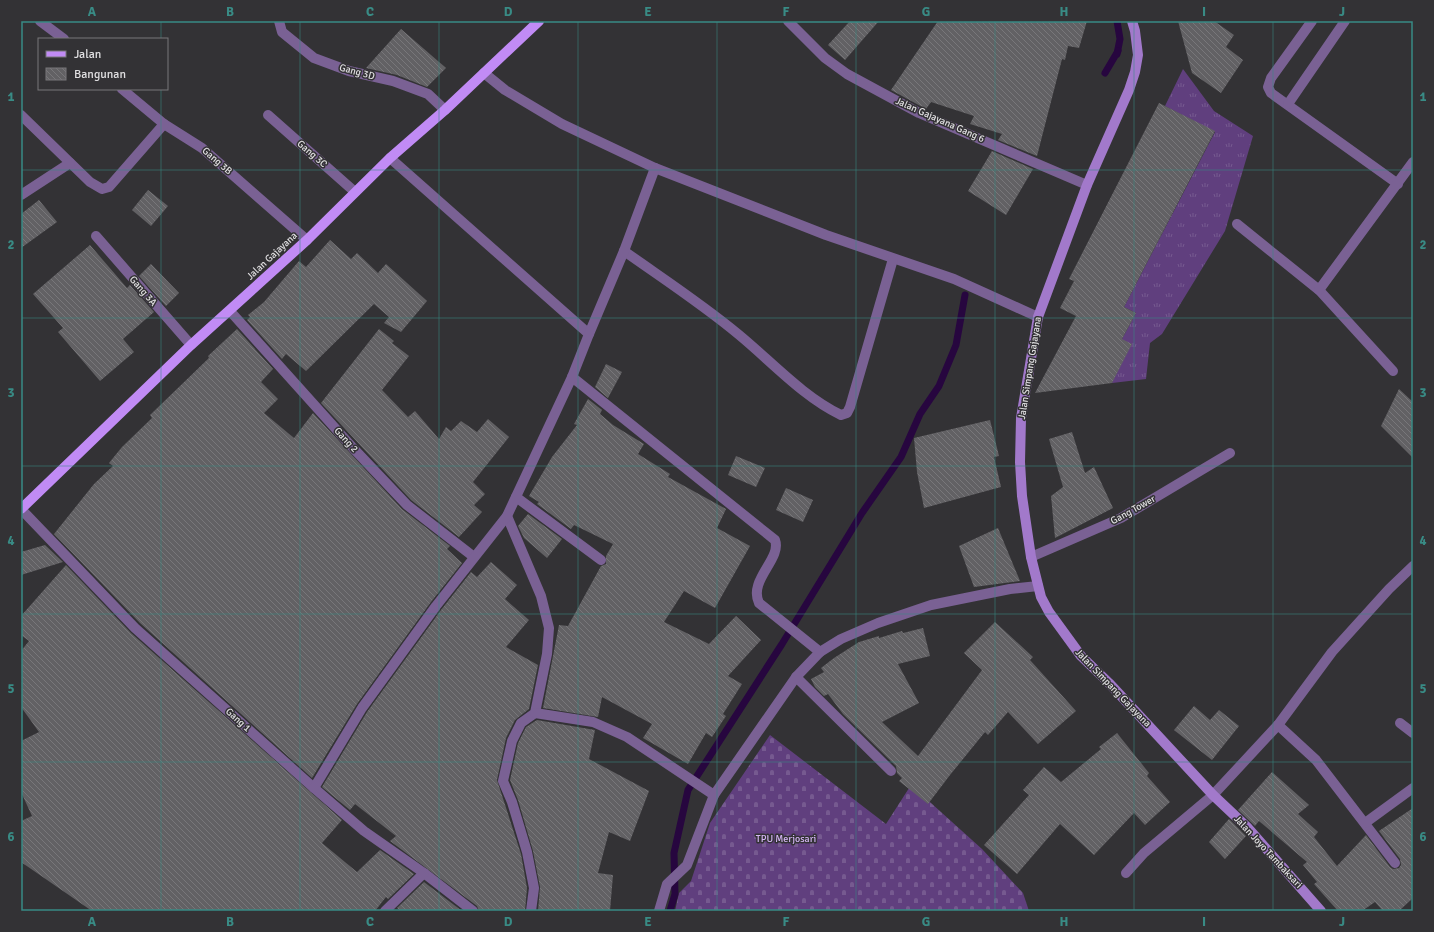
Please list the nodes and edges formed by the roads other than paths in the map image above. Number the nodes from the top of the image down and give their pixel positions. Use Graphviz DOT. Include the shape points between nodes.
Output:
graph roads {
  1 [pos="279,21"];
  2 [pos="539,21"];
  3 [pos="788,21"];
  4 [pos="1132,21"];
  5 [pos="1312,21"];
  6 [pos="1345,21"];
  7 [pos="44,22"];
  8 [pos="63,38"];
  9 [pos="484,73"];
  10 [pos="123,90"];
  11 [pos="1288,104"];
  12 [pos="445,110"];
  13 [pos="21,115"];
  14 [pos="268,115"];
  15 [pos="164,124"];
  16 [pos="390,158"];
  17 [pos="1413,162"];
  18 [pos="70,163"];
  19 [pos="655,168"];
  20 [pos="1398,184"];
  21 [pos="1087,185"];
  22 [pos="355,192"];
  23 [pos="21,195"];
  24 [pos="1237,224"];
  25 [pos="96,236"];
  26 [pos="306,240"];
  27 [pos="624,251"];
  28 [pos="893,259"];
  29 [pos="1319,290"];
  30 [pos="230,311"];
  31 [pos="1038,317"];
  32 [pos="589,334"];
  33 [pos="190,345"];
  34 [pos="1393,371"];
  35 [pos="572,377"];
  36 [pos="1230,453"];
  37 [pos="516,498"];
  38 [pos="21,509"];
  39 [pos="507,516"];
  40 [pos="474,557"];
  41 [pos="1031,557"];
  42 [pos="600,560"];
  43 [pos="1413,566"];
  44 [pos="1038,586"];
  45 [pos="820,652"];
  46 [pos="796,677"];
  47 [pos="535,713"];
  48 [pos="1400,723"];
  49 [pos="1278,725"];
  50 [pos="1413,733"];
  51 [pos="892,771"];
  52 [pos="314,788"];
  53 [pos="1413,788"];
  54 [pos="714,795"];
  55 [pos="1213,795"];
  56 [pos="1365,823"];
  57 [pos="1395,863"];
  58 [pos="424,873"];
  59 [pos="1126,873"];
  60 [pos="385,911"];
  61 [pos="473,911"];
  62 [pos="531,911"];
  63 [pos="659,911"];
  64 [pos="1322,911"];
  1 -- 12 [label="street, Gang 3D" via="282,32 314,58 428,94"];
  2 -- 9 [label="main road, Jalan Gajayana"];
  3 -- 21 [label="street, Jalan Gajayana Gang 6" via="825,58 847,74 919,113"];
  4 -- 21 [label="main road, Jalan Simpang Gajayana" via="1138,55 1135,72"];
  5 -- 11 [label="street" via="1269,82 1271,93"];
  6 -- 11 [label="street"];
  7 -- 8 [label="street"];
  9 -- 12 [label="main road, Jalan Gajayana"];
  9 -- 19 [label="street" via="505,90 562,124"];
  10 -- 15 [label="street, Gang 3B"];
  11 -- 20 [label="street"];
  12 -- 16 [label="main road, Jalan Gajayana"];
  13 -- 18 [label="street"];
  14 -- 22 [label="street, Gang 3C"];
  15 -- 18 [label="street" via="109,187 96,187"];
  15 -- 26 [label="street, Gang 3B" via="202,148"];
  16 -- 22 [label="main road, Jalan Gajayana"];
  16 -- 32 [label="street"];
  17 -- 20 [label="street"];
  18 -- 23 [label="street"];
  19 -- 27 [label="street"];
  19 -- 28 [label="street"];
  20 -- 29 [label="street"];
  21 -- 31 [label="main road, Jalan Simpang Gajayana"];
  22 -- 26 [label="main road, Jalan Gajayana"];
  24 -- 29 [label="street"];
  25 -- 33 [label="street, Gang 3A"];
  26 -- 30 [label="main road, Jalan Gajayana"];
  27 -- 28 [label="street" via="736,333 828,409 841,415 847,413 850,407"];
  27 -- 32 [label="street"];
  28 -- 31 [label="street" via="954,279"];
  29 -- 34 [label="street"];
  30 -- 33 [label="main road, Jalan Gajayana"];
  30 -- 40 [label="street, Gang 2" via="352,448 407,505"];
  31 -- 41 [label="main road, Jalan Simpang Gajayana" via="1022,418 1020,462"];
  32 -- 35 [label="street"];
  33 -- 38 [label="main road, Jalan Gajayana"];
  35 -- 37 [label="street"];
  35 -- 45 [label="street" via="775,540 776,548 756,590 759,602"];
  36 -- 41 [label="street, Gang Tower" via="1121,518"];
  37 -- 39 [label="street"];
  37 -- 42 [label="street"];
  38 -- 52 [label="street, Gang 1" via="135,628"];
  39 -- 40 [label="street"];
  39 -- 47 [label="street" via="541,596 549,628 547,654"];
  40 -- 52 [label="street" via="362,708"];
  41 -- 44 [label="main road, Jalan Simpang Gajayana"];
  43 -- 49 [label="street" via="1332,652"];
  44 -- 45 [label="street" via="931,605 878,623"];
  44 -- 55 [label="main road, Jalan Simpang Gajayana" via="1049,612 1081,656"];
  45 -- 46 [label="street"];
  46 -- 51 [label="street"];
  46 -- 54 [label="street"];
  47 -- 54 [label="street" via="593,722 627,737"];
  47 -- 62 [label="street" via="521,724 515,735 503,781 527,852 534,888"];
  48 -- 50 [label="street"];
  49 -- 55 [label="street"];
  49 -- 56 [label="street" via="1316,760"];
  52 -- 58 [label="street, Gang 1" via="364,831"];
  53 -- 56 [label="street"];
  54 -- 63 [label="street" via="687,865 667,884"];
  55 -- 59 [label="street" via="1144,853"];
  55 -- 64 [label="main road, Jalan Joyo Tambaksari" via="1248,828"];
  56 -- 57 [label="street"];
  58 -- 60 [label="street"];
  58 -- 61 [label="street, Gang 1"];
}
